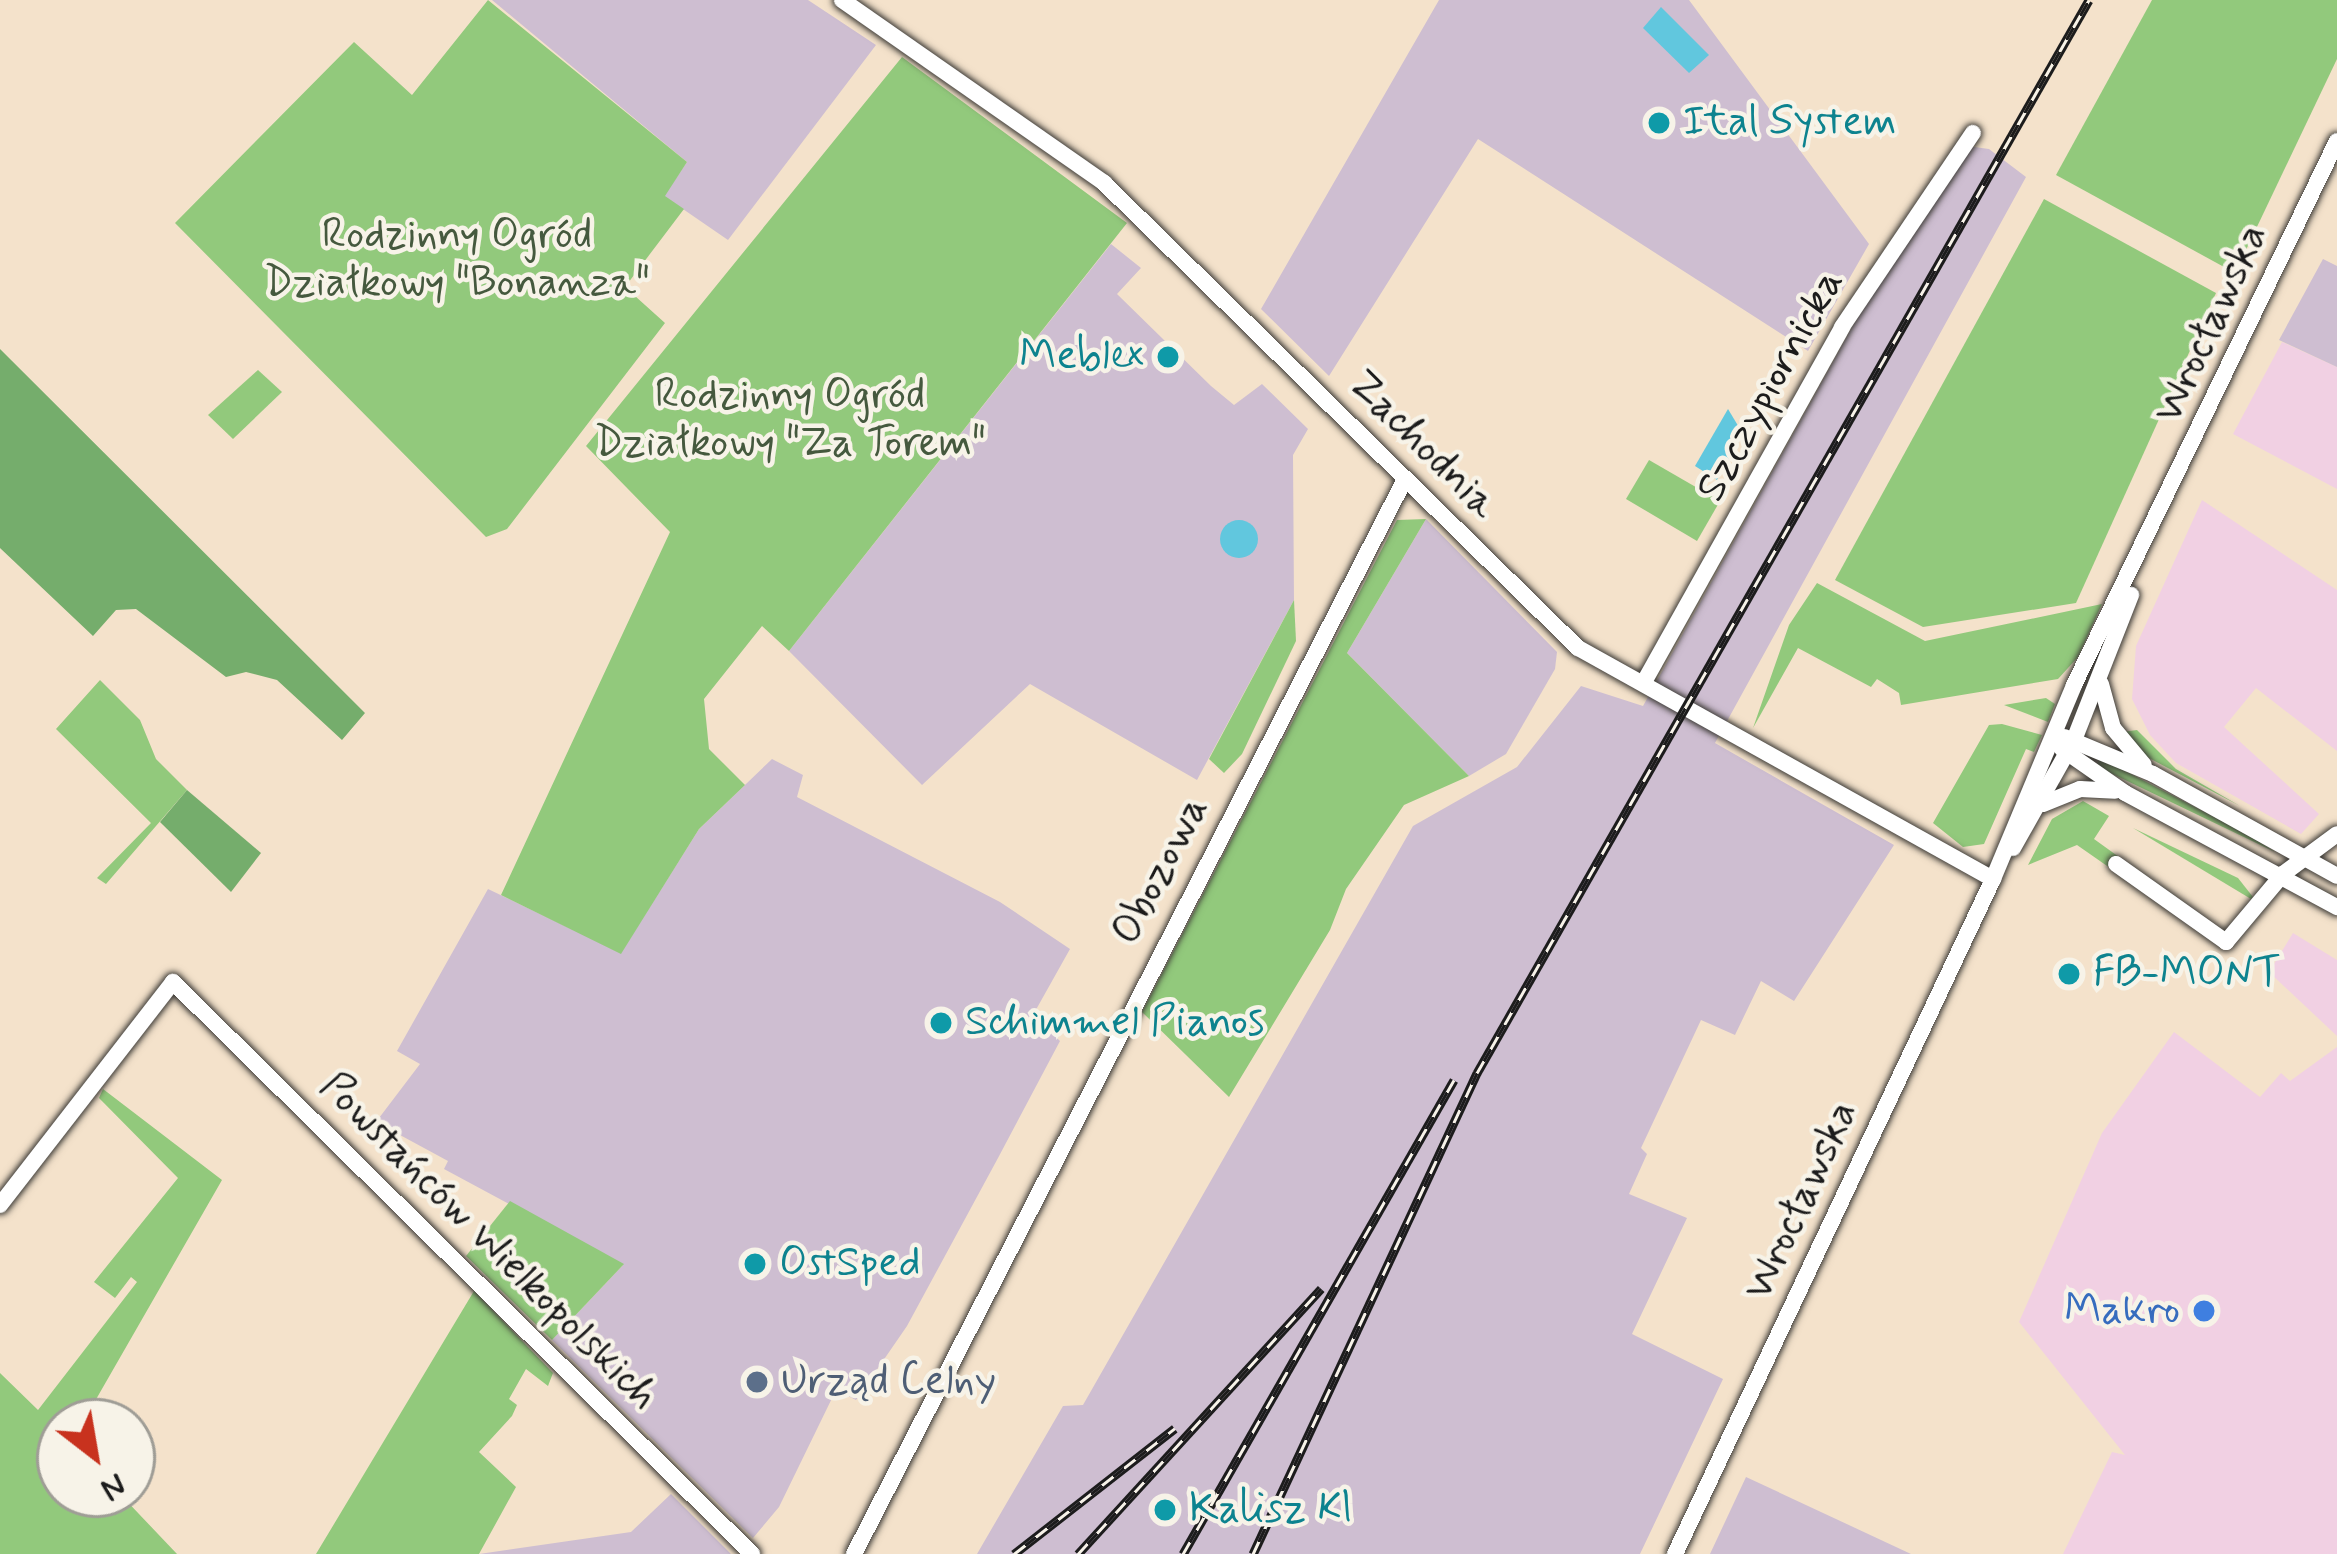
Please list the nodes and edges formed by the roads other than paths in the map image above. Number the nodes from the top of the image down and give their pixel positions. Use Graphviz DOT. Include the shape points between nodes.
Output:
graph roads {
  1 [pos="842,0"];
  2 [pos="1973,133"];
  3 [pos="2337,141"];
  4 [pos="1405,479"];
  5 [pos="2151,536"];
  6 [pos="2101,681"];
  7 [pos="1644,682"];
  8 [pos="2052,733"];
  9 [pos="2070,748"];
  10 [pos="2153,774"];
  11 [pos="2125,793"];
  12 [pos="2042,804"];
  13 [pos="2337,834"];
  14 [pos="2306,857"];
  15 [pos="2116,864"];
  16 [pos="2333,867"];
  17 [pos="2283,874"];
  18 [pos="1994,879"];
  19 [pos="2337,908"];
  20 [pos="0,1204"];
  21 [pos="752,1554"];
  22 [pos="854,1554"];
  23 [pos="1676,1554"];
  1 -- 4 [label="street, Zachodnia" via="1104,183"];
  2 -- 7 [label="street, Szczypiornicka" via="1842,327"];
  3 -- 5 [label="street, Wrocławska"];
  4 -- 7 [label="street, Zachodnia" via="1565,638"];
  4 -- 22 [label="street, Obozowa"];
  5 -- 6 [label="street, Wrocławska"];
  5 -- 8 [label="street, Wrocławska"];
  6 -- 9 [label="street, Wrocławska"];
  6 -- 10 [label="street" via="2113,728"];
  7 -- 18 [label="street, Zachodnia"];
  8 -- 9 [label="street"];
  8 -- 18 [label="street, Wrocławska"];
  9 -- 10 [label="street"];
  9 -- 11 [label="street"];
  9 -- 12 [label="street, Wrocławska"];
  10 -- 14 [label="street"];
  11 -- 12 [label="street" via="2080,788"];
  11 -- 17 [label="street"];
  12 -- 18 [label="street, Wrocławska"];
  13 -- 14 [label="street"];
  14 -- 16 [label="street"];
  14 -- 17 [label="street"];
  15 -- 17 [label="street" via="2226,941"];
  16 -- 17 [label="street"];
  17 -- 19 [label="street"];
  18 -- 23 [label="street, Wrocławska"];
  20 -- 21 [label="street, Powstańców Wielkopolskich" via="173,982"];
}
